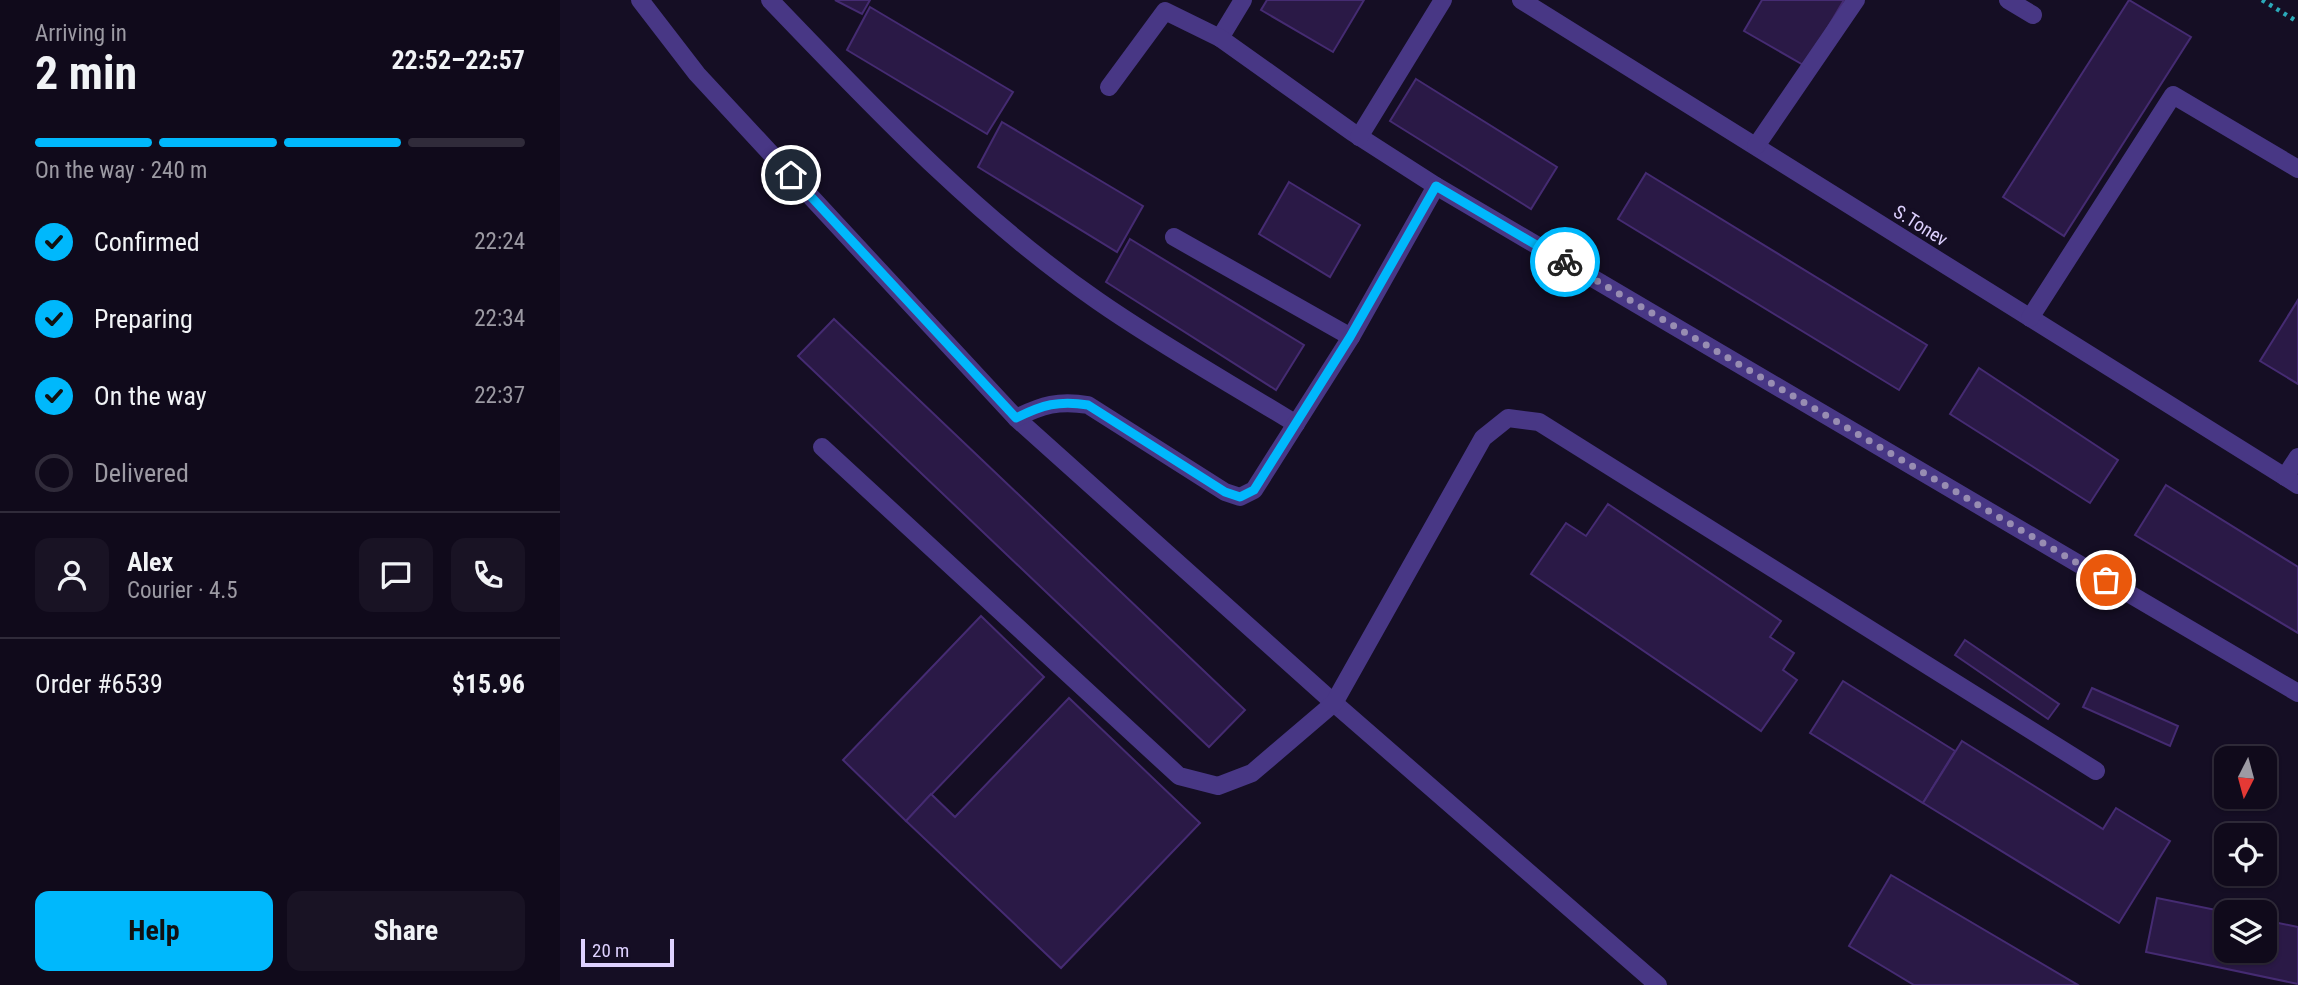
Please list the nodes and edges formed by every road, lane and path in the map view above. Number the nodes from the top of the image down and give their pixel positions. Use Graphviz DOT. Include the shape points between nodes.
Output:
graph roads {
  1 [pos="640,0"];
  2 [pos="770,0"];
  3 [pos="1243,0"];
  4 [pos="1443,0"];
  5 [pos="1521,0"];
  6 [pos="1856,0"];
  7 [pos="2008,0"];
  8 [pos="2262,0"];
  9 [pos="2033,15"];
  10 [pos="2298,22"];
  11 [pos="1220,38"];
  12 [pos="1109,87"];
  13 [pos="1359,137"];
  14 [pos="1756,146"];
  15 [pos="2298,169"];
  16 [pos="1436,186"];
  17 [pos="1174,237"];
  18 [pos="2030,318"];
  19 [pos="1350,337"];
  20 [pos="1016,418"];
  21 [pos="1296,424"];
  22 [pos="822,447"];
  23 [pos="2298,457"];
  24 [pos="2291,481"];
  25 [pos="2298,693"];
  26 [pos="1334,703"];
  27 [pos="2096,771"];
  28 [pos="1658,985"];
  1 -- 20 [label="street" via="697,74"];
  2 -- 21 [label="street" via="906,141 1012,234 1097,301"];
  3 -- 11 [label="street"];
  4 -- 13 [label="street"];
  5 -- 14 [label="street, S.Tonev"];
  6 -- 14 [label="street"];
  7 -- 9 [label="street"];
  8 -- 10 [label="path"];
  11 -- 12 [label="street" via="1165,11"];
  11 -- 13 [label="street"];
  13 -- 16 [label="street"];
  14 -- 18 [label="street, S.Tonev"];
  15 -- 18 [label="street" via="2173,94"];
  16 -- 19 [label="street"];
  16 -- 25 [label="street"];
  17 -- 19 [label="street"];
  18 -- 24 [label="street, S.Tonev"];
  19 -- 21 [label="street"];
  20 -- 21 [label="street" via="1042,405 1064,401 1088,405 1240,497 1254,490"];
  20 -- 26 [label="street"];
  22 -- 26 [label="street" via="1179,776 1218,786 1252,773"];
  23 -- 24 [label="street"];
  26 -- 27 [label="street" via="1483,438 1508,418 1539,422"];
  26 -- 28 [label="street"];
}
